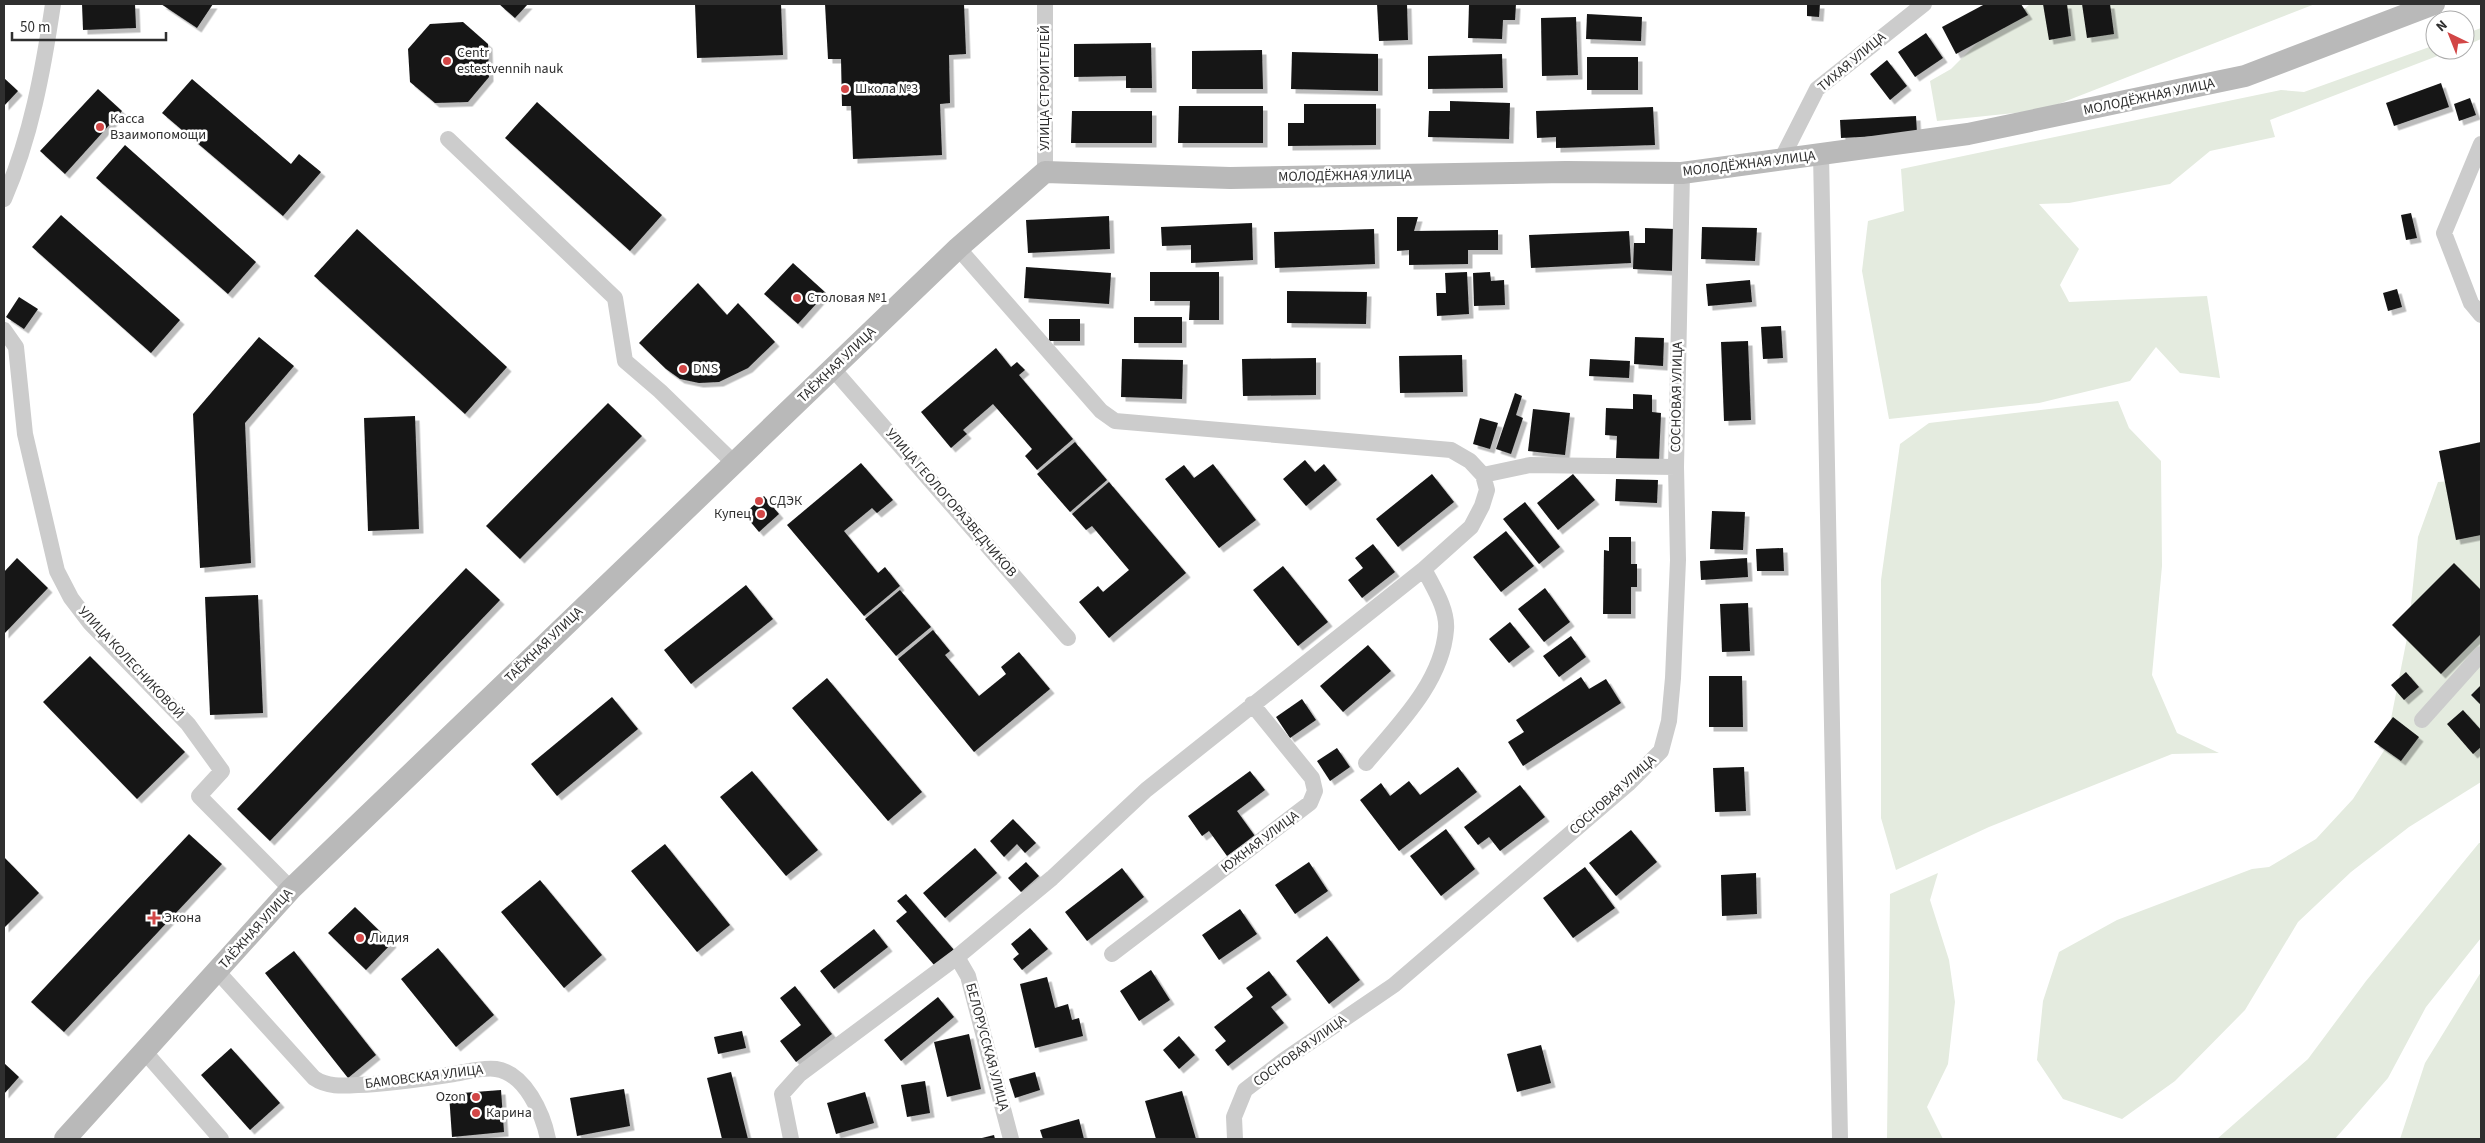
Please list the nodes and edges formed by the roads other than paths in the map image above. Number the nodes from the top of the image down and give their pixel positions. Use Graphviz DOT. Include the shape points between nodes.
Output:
graph roads {
  1 [pos="52,4"];
  2 [pos="1045,4"];
  3 [pos="1924,4"];
  4 [pos="2434,4"];
  5 [pos="448,139"];
  6 [pos="2481,144"];
  7 [pos="1821,154"];
  8 [pos="1781,160"];
  9 [pos="1045,172"];
  10 [pos="1682,173"];
  11 [pos="4,199"];
  12 [pos="958,248"];
  13 [pos="2481,315"];
  14 [pos="4,330"];
  15 [pos="833,369"];
  16 [pos="734,463"];
  17 [pos="1676,468"];
  18 [pos="1483,475"];
  19 [pos="1424,569"];
  20 [pos="1068,638"];
  21 [pos="2481,654"];
  22 [pos="1252,704"];
  23 [pos="2422,720"];
  24 [pos="1366,763"];
  25 [pos="291,889"];
  26 [pos="1112,954"];
  27 [pos="957,957"];
  28 [pos="218,972"];
  29 [pos="144,1051"];
  30 [pos="65,1139"];
  31 [pos="221,1139"];
  32 [pos="548,1139"];
  33 [pos="791,1139"];
  34 [pos="1011,1139"];
  35 [pos="1235,1139"];
  36 [pos="1840,1139"];
  1 -- 11 [label="street" via="27,139"];
  2 -- 9 [label="street, УЛИЦА СТРОИТЕЛЕЙ"];
  3 -- 8 [label="street, ТИХАЯ УЛИЦА" via="1817,89"];
  4 -- 7 [label="main road, МОЛОДЁЖНАЯ УЛИЦА" via="2245,76 1968,134"];
  5 -- 16 [label="street" via="615,298 625,361"];
  6 -- 13 [label="street" via="2444,233 2471,303"];
  7 -- 8 [label="main road, МОЛОДЁЖНАЯ УЛИЦА"];
  7 -- 36 [label="street"];
  8 -- 10 [label="main road, МОЛОДЁЖНАЯ УЛИЦА"];
  9 -- 10 [label="main road, МОЛОДЁЖНАЯ УЛИЦА" via="1230,178"];
  9 -- 12 [label="main road, ТАЁЖНАЯ УЛИЦА"];
  10 -- 17 [label="street, СОСНОВАЯ УЛИЦА"];
  12 -- 15 [label="main road, ТАЁЖНАЯ УЛИЦА"];
  12 -- 18 [label="street" via="1101,411 1115,421 1451,450"];
  14 -- 25 [label="street, УЛИЦА КОЛЕСНИКОВОЙ" via="16,348 26,434 57,571 71,598 90,623 188,724 222,771 199,796"];
  15 -- 16 [label="main road, ТАЁЖНАЯ УЛИЦА"];
  15 -- 20 [label="street, УЛИЦА ГЕОЛОГОРАЗВЕДЧИКОВ"];
  16 -- 25 [label="main road, ТАЁЖНАЯ УЛИЦА"];
  17 -- 18 [label="street" via="1530,465"];
  17 -- 35 [label="street, СОСНОВАЯ УЛИЦА" via="1678,560 1673,678 1669,721 1661,751 1628,784 1394,985 1245,1090 1234,1117"];
  18 -- 19 [label="street" via="1487,490 1471,527"];
  19 -- 22 [label="street"];
  19 -- 24 [label="street" via="1442,604 1447,629 1437,668 1410,712"];
  21 -- 23 [label="street"];
  22 -- 26 [label="street, ЮЖНАЯ УЛИЦА" via="1312,778 1315,791 1310,803"];
  22 -- 27 [label="street" via="1146,790 1052,878"];
  25 -- 28 [label="main road, ТАЁЖНАЯ УЛИЦА"];
  27 -- 33 [label="street" via="800,1074 782,1094"];
  27 -- 34 [label="street, БЕЛОРУССКАЯ УЛИЦА" via="968,976"];
  28 -- 29 [label="main road, ТАЁЖНАЯ УЛИЦА"];
  28 -- 32 [label="street, БАМОВСКАЯ УЛИЦА" via="320,1082 341,1086 383,1084 495,1069 516,1078 525,1089"];
  29 -- 30 [label="main road, ТАЁЖНАЯ УЛИЦА"];
  29 -- 31 [label="street"];
}
